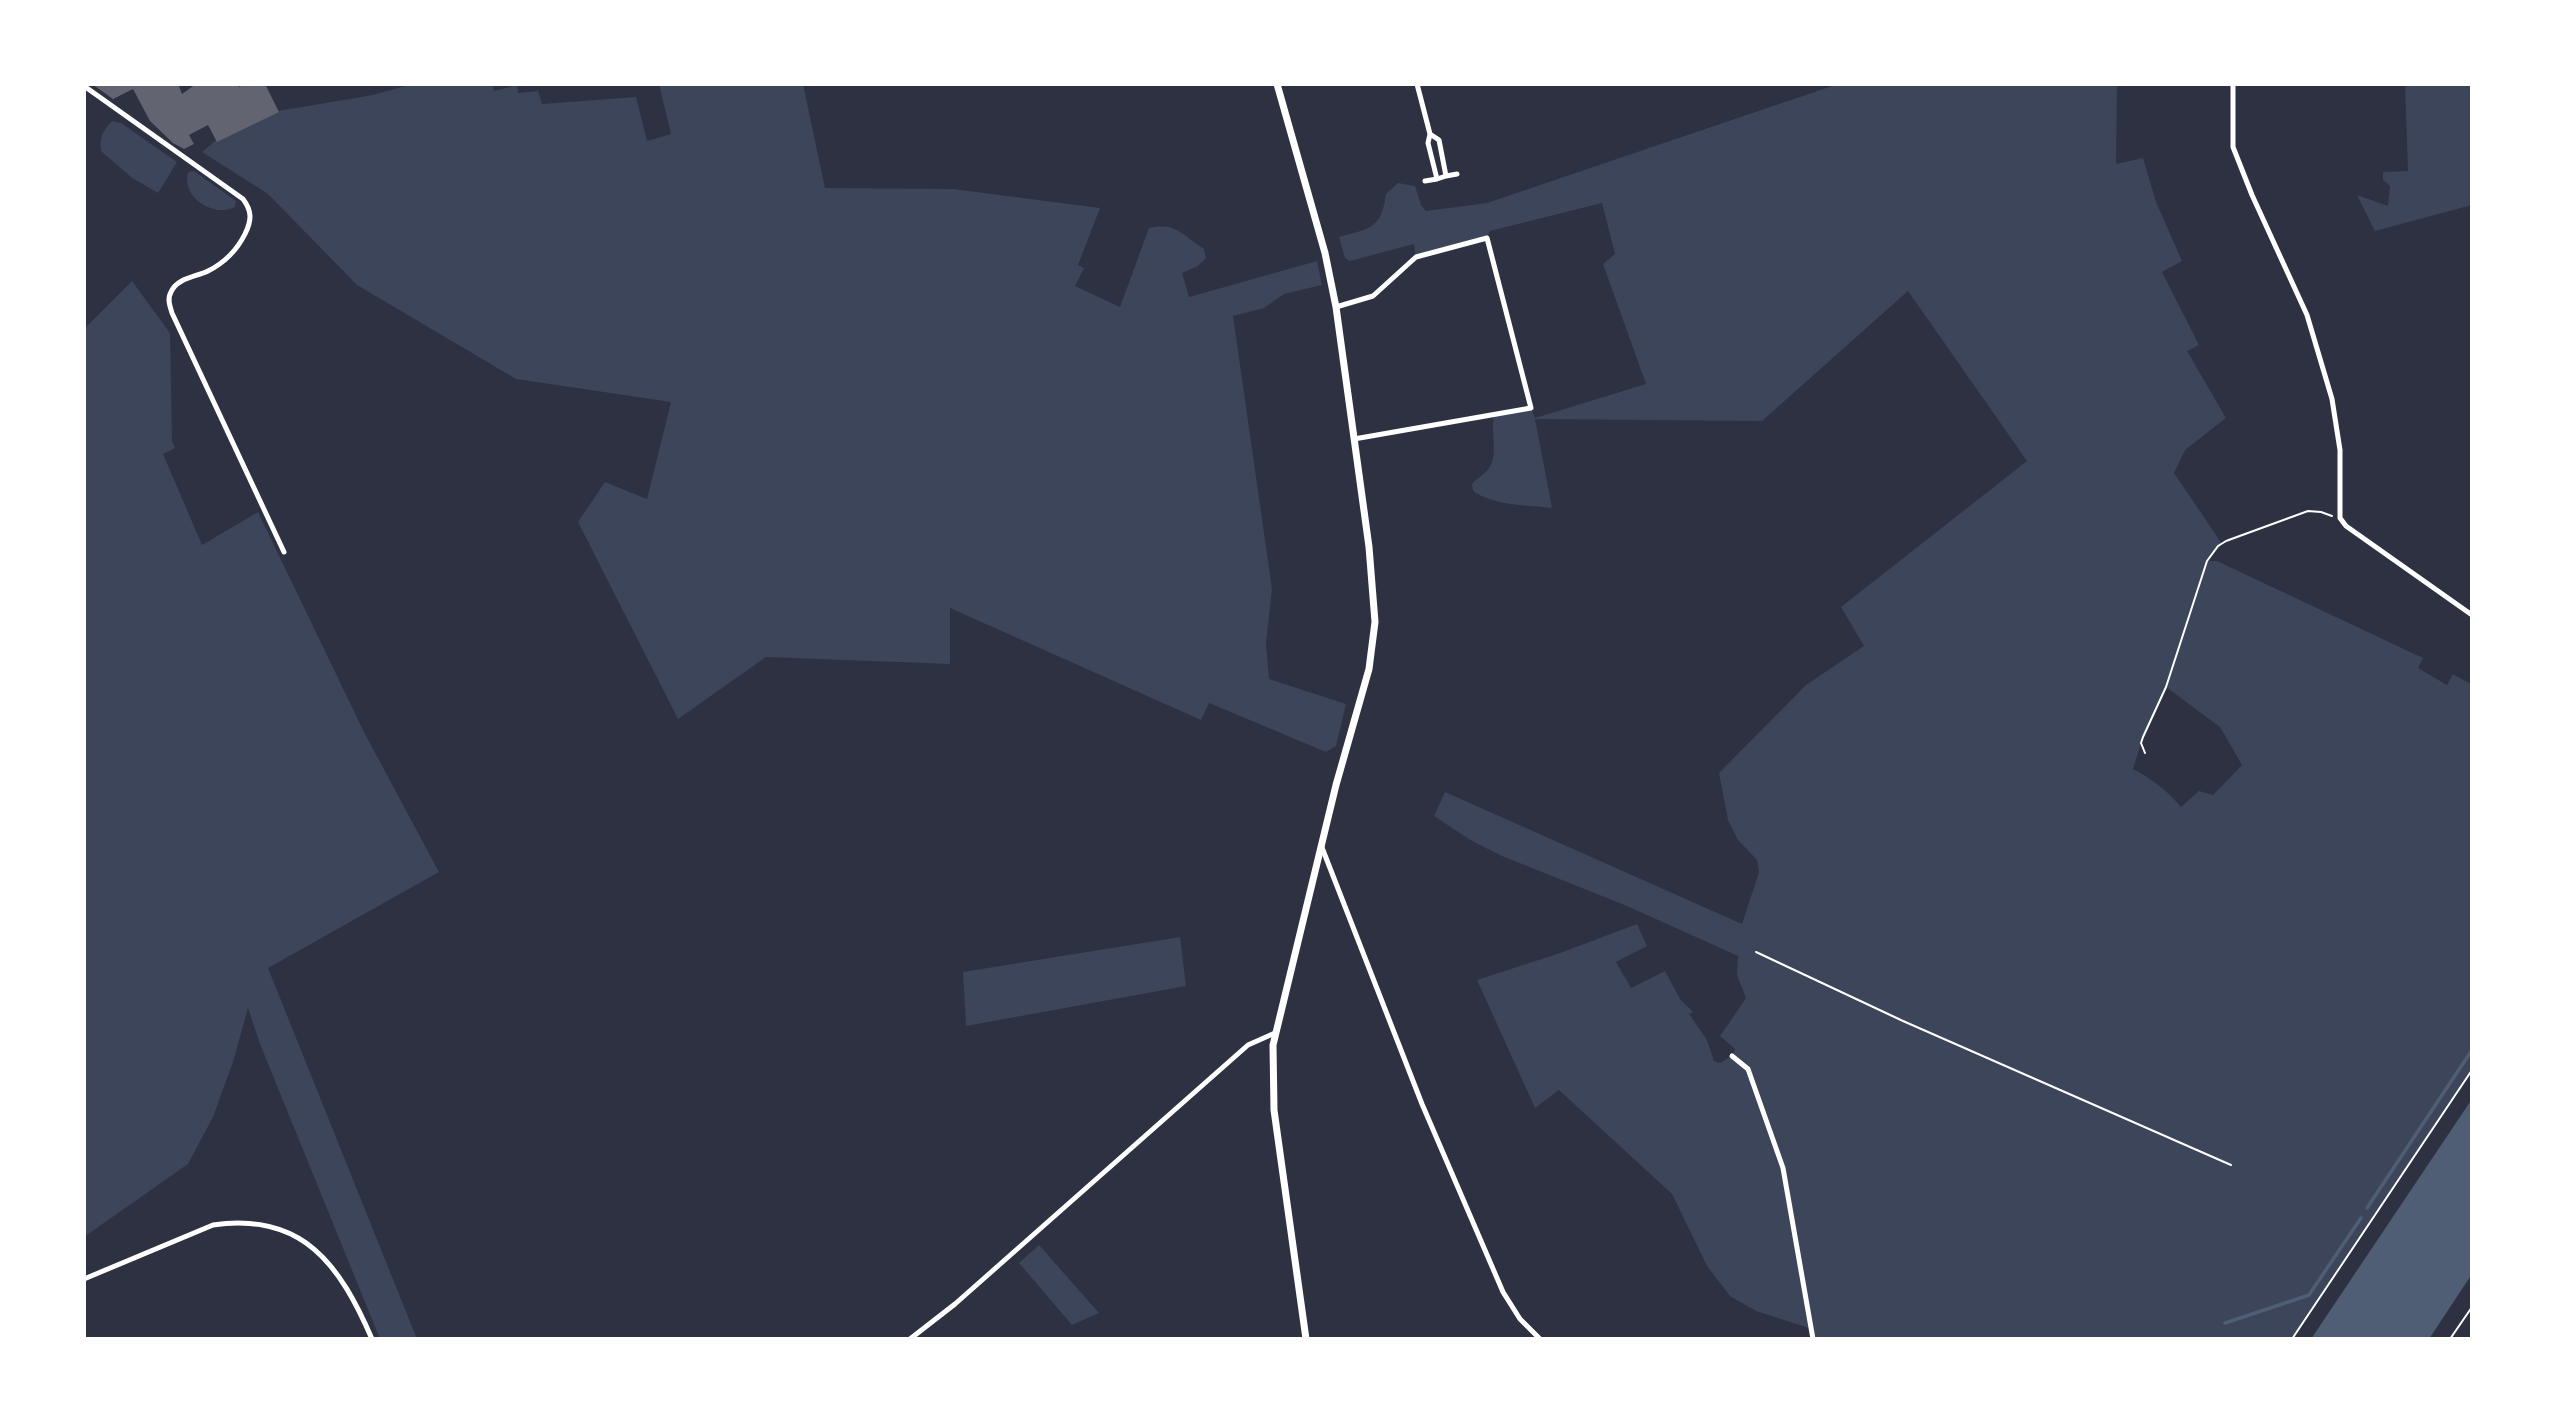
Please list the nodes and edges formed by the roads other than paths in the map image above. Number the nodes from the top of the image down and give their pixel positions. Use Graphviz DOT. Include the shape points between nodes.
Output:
graph roads {
  1 [pos="1277,84"];
  2 [pos="1417,84"];
  3 [pos="2233,84"];
  4 [pos="84,86"];
  5 [pos="1430,134"];
  6 [pos="1457,174"];
  7 [pos="1446,176"];
  8 [pos="1437,178"];
  9 [pos="1425,181"];
  10 [pos="1336,307"];
  11 [pos="1354,439"];
  12 [pos="284,552"];
  13 [pos="2472,615"];
  14 [pos="1321,845"];
  15 [pos="1275,1033"];
  16 [pos="1732,1056"];
  17 [pos="84,1279"];
  18 [pos="372,1339"];
  19 [pos="910,1339"];
  20 [pos="1306,1339"];
  21 [pos="1540,1339"];
  22 [pos="1813,1339"];
  1 -- 10 [label="street"];
  2 -- 5 [label="street"];
  3 -- 13 [label="street" via="2233,147 2307,315 2332,399 2340,450 2340,518"];
  4 -- 12 [label="street" via="249,207 249,226 233,252 213,268 175,285 169,298"];
  5 -- 7 [label="street" via="1439,140"];
  5 -- 8 [label="street"];
  6 -- 7 [label="street"];
  7 -- 8 [label="street"];
  8 -- 9 [label="street"];
  10 -- 11 [label="street"];
  10 -- 11 [label="street" via="1373,296 1416,257 1487,238 1531,408"];
  11 -- 14 [label="street" via="1369,547 1374,646"];
  14 -- 15 [label="street"];
  14 -- 21 [label="street" via="1422,1104 1503,1292"];
  15 -- 19 [label="street" via="1248,1045"];
  15 -- 20 [label="street" via="1274,1110"];
  16 -- 22 [label="street" via="1748,1069 1783,1168"];
  17 -- 18 [label="street" via="213,1224 254,1222 301,1239 319,1253 354,1297"];
}
